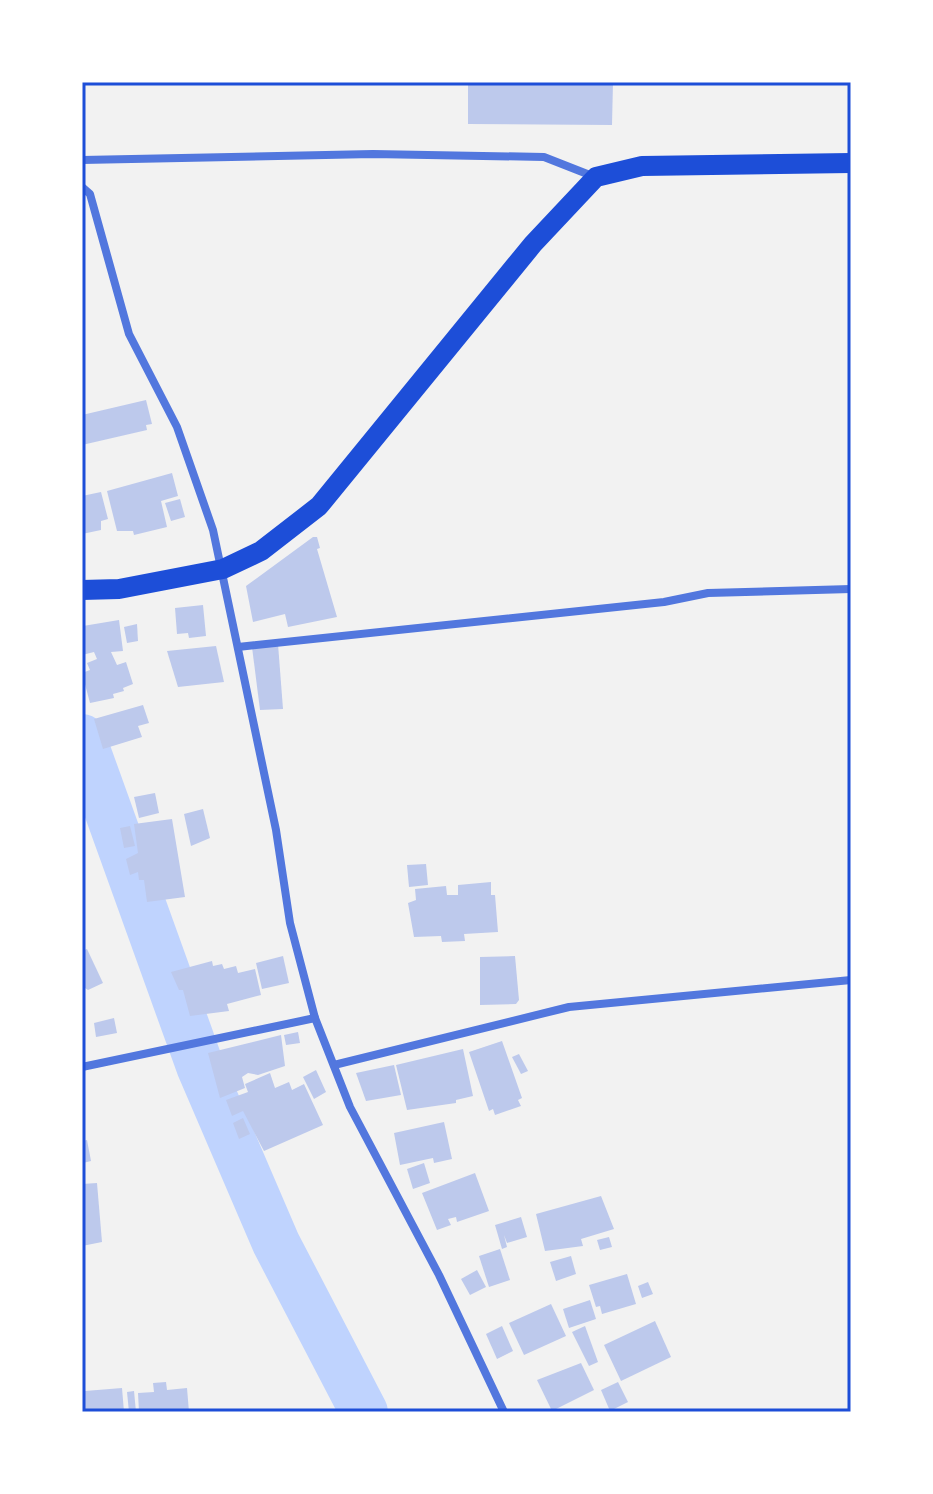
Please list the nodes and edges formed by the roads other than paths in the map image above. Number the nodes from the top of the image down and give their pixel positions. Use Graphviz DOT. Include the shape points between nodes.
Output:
graph roads {
  1 [pos="82,160"];
  2 [pos="851,163"];
  3 [pos="596,177"];
  4 [pos="82,187"];
  5 [pos="223,569"];
  6 [pos="851,589"];
  7 [pos="82,590"];
  8 [pos="238,647"];
  9 [pos="851,980"];
  10 [pos="315,1018"];
  11 [pos="334,1065"];
  12 [pos="82,1067"];
  13 [pos="504,1412"];
  1 -- 3 [label="street" via="373,154 544,157"];
  2 -- 3 [label="main road" via="642,166"];
  3 -- 5 [label="main road" via="533,244 319,506 261,551"];
  4 -- 5 [label="street" via="90,194 129,334 177,427"];
  5 -- 7 [label="main road" via="119,589"];
  5 -- 8 [label="street"];
  6 -- 8 [label="street" via="708,593"];
  8 -- 10 [label="street" via="290,923"];
  9 -- 11 [label="street" via="569,1007"];
  10 -- 11 [label="street"];
  10 -- 12 [label="street"];
  11 -- 13 [label="street" via="350,1107"];
}
